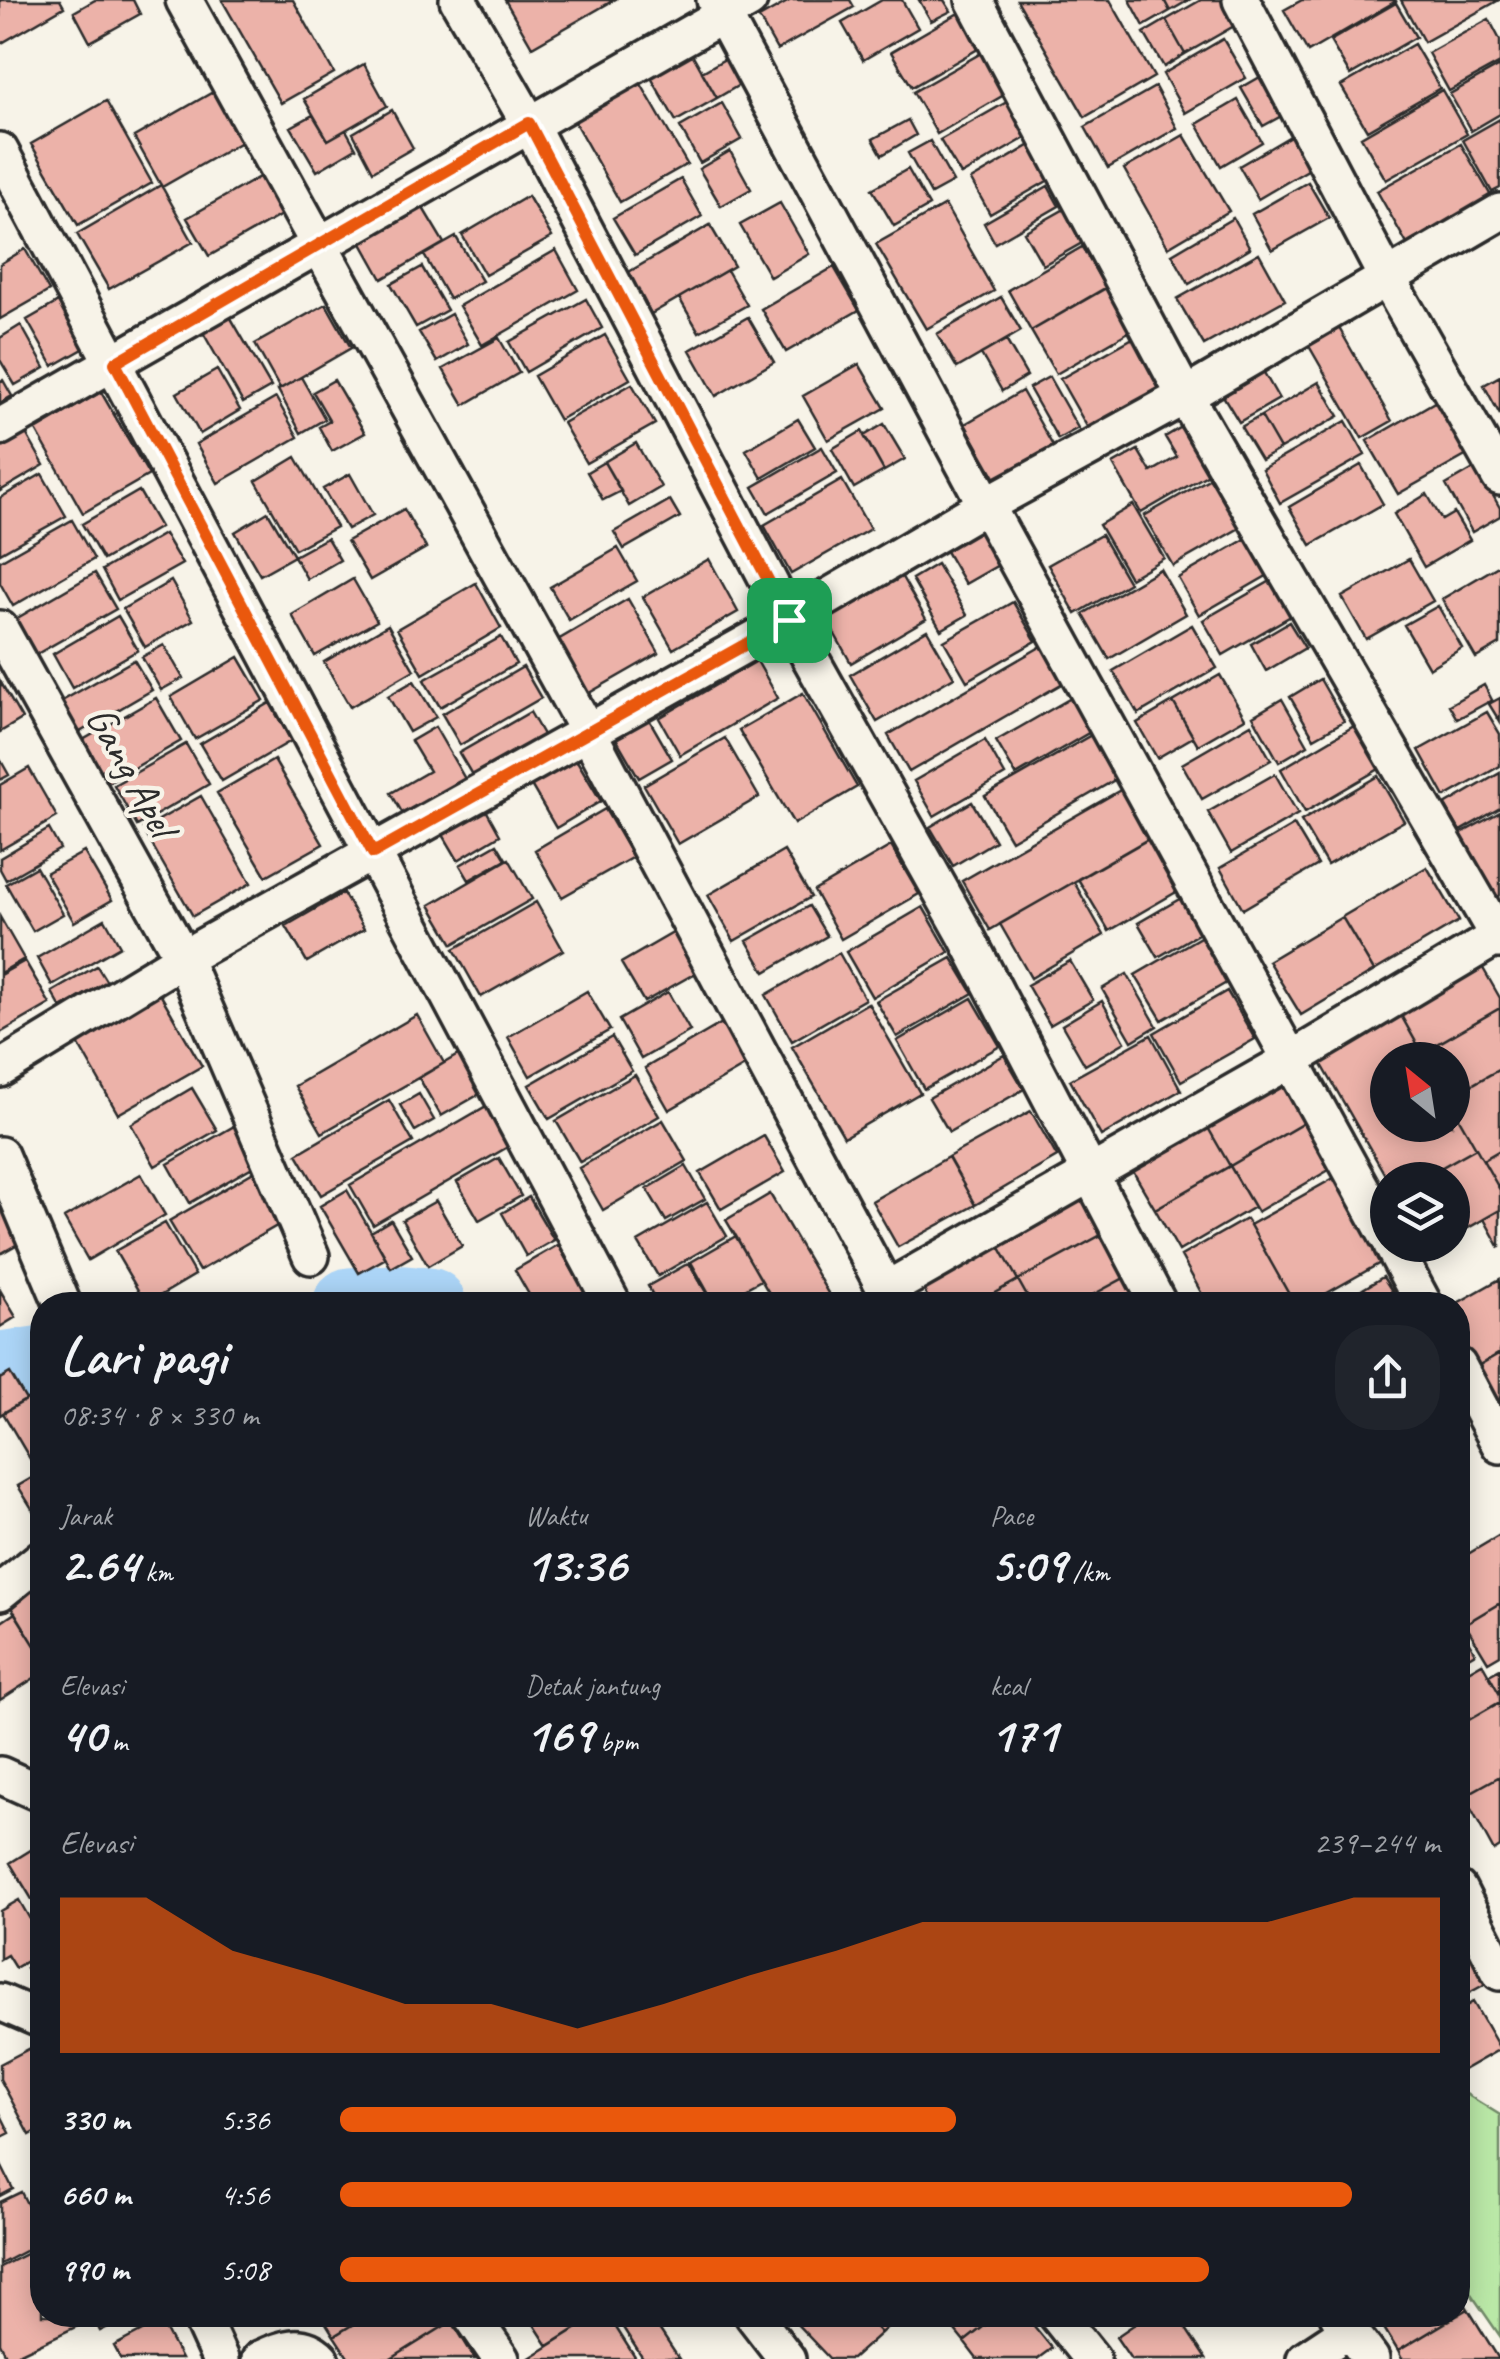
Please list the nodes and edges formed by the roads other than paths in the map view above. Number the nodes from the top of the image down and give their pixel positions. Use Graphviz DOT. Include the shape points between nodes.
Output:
graph roads {
  1 [pos="184,0"];
  2 [pos="458,0"];
  3 [pos="974,0"];
  4 [pos="1241,0"];
  5 [pos="729,5"];
  6 [pos="529,123"];
  7 [pos="0,151"];
  8 [pos="1500,212"];
  9 [pos="316,245"];
  10 [pos="1386,276"];
  11 [pos="115,363"];
  12 [pos="1185,396"];
  13 [pos="0,427"];
  14 [pos="1500,477"];
  15 [pos="986,505"];
  16 [pos="789,620"];
  17 [pos="0,629"];
  18 [pos="588,732"];
  19 [pos="373,853"];
  20 [pos="1499,937"];
  21 [pos="183,958"];
  22 [pos="1292,1059"];
  23 [pos="0,1069"];
  24 [pos="0,1155"];
  25 [pos="1092,1174"];
  26 [pos="1370,1204"];
  27 [pos="311,1256"];
  28 [pos="1401,1262"];
  29 [pos="57,1292"];
  30 [pos="606,1292"];
  31 [pos="887,1292"];
  32 [pos="898,1292"];
  33 [pos="1152,1292"];
  34 [pos="1417,1292"];
  35 [pos="1470,1389"];
  36 [pos="1500,1445"];
  37 [pos="30,1568"];
  38 [pos="0,1592"];
  39 [pos="0,1775"];
  40 [pos="30,1789"];
  41 [pos="1470,1913"];
  42 [pos="1500,1972"];
  43 [pos="0,2002"];
  44 [pos="30,2015"];
  45 [pos="205,2327"];
  46 [pos="480,2327"];
  47 [pos="1067,2327"];
  48 [pos="1338,2327"];
  49 [pos="1347,2327"];
  50 [pos="220,2359"];
  51 [pos="260,2359"];
  52 [pos="322,2359"];
  53 [pos="501,2359"];
  54 [pos="1092,2359"];
  55 [pos="1305,2359"];
  56 [pos="1371,2359"];
  1 -- 9 [label="street"];
  2 -- 6 [label="street"];
  3 -- 12 [label="street"];
  4 -- 10 [label="street"];
  5 -- 6 [label="street"];
  5 -- 15 [label="street"];
  6 -- 9 [label="street"];
  6 -- 16 [label="street"];
  7 -- 11 [label="street"];
  8 -- 10 [label="street"];
  9 -- 11 [label="street"];
  9 -- 18 [label="street"];
  10 -- 12 [label="street"];
  10 -- 14 [label="street"];
  11 -- 13 [label="street"];
  11 -- 19 [label="street"];
  12 -- 15 [label="street"];
  12 -- 20 [label="street"];
  15 -- 16 [label="street"];
  15 -- 22 [label="street"];
  16 -- 18 [label="street"];
  16 -- 25 [label="street"];
  17 -- 21 [label="street, Gang Apel"];
  18 -- 19 [label="street"];
  18 -- 31 [label="street"];
  19 -- 21 [label="street"];
  19 -- 30 [label="street"];
  20 -- 22 [label="street"];
  21 -- 23 [label="street"];
  21 -- 27 [label="street, Gang Apel"];
  22 -- 25 [label="street"];
  22 -- 26 [label="street"];
  24 -- 29 [label="street"];
  25 -- 32 [label="street"];
  25 -- 33 [label="street"];
  28 -- 34 [label="street"];
  35 -- 36 [label="street"];
  37 -- 38 [label="street"];
  39 -- 40 [label="street"];
  41 -- 42 [label="street"];
  43 -- 44 [label="street"];
  45 -- 50 [label="street"];
  46 -- 53 [label="street"];
  47 -- 54 [label="street"];
  48 -- 55 [label="street"];
  49 -- 56 [label="street"];
  51 -- 52 [label="street" via="299,2346"];
}
